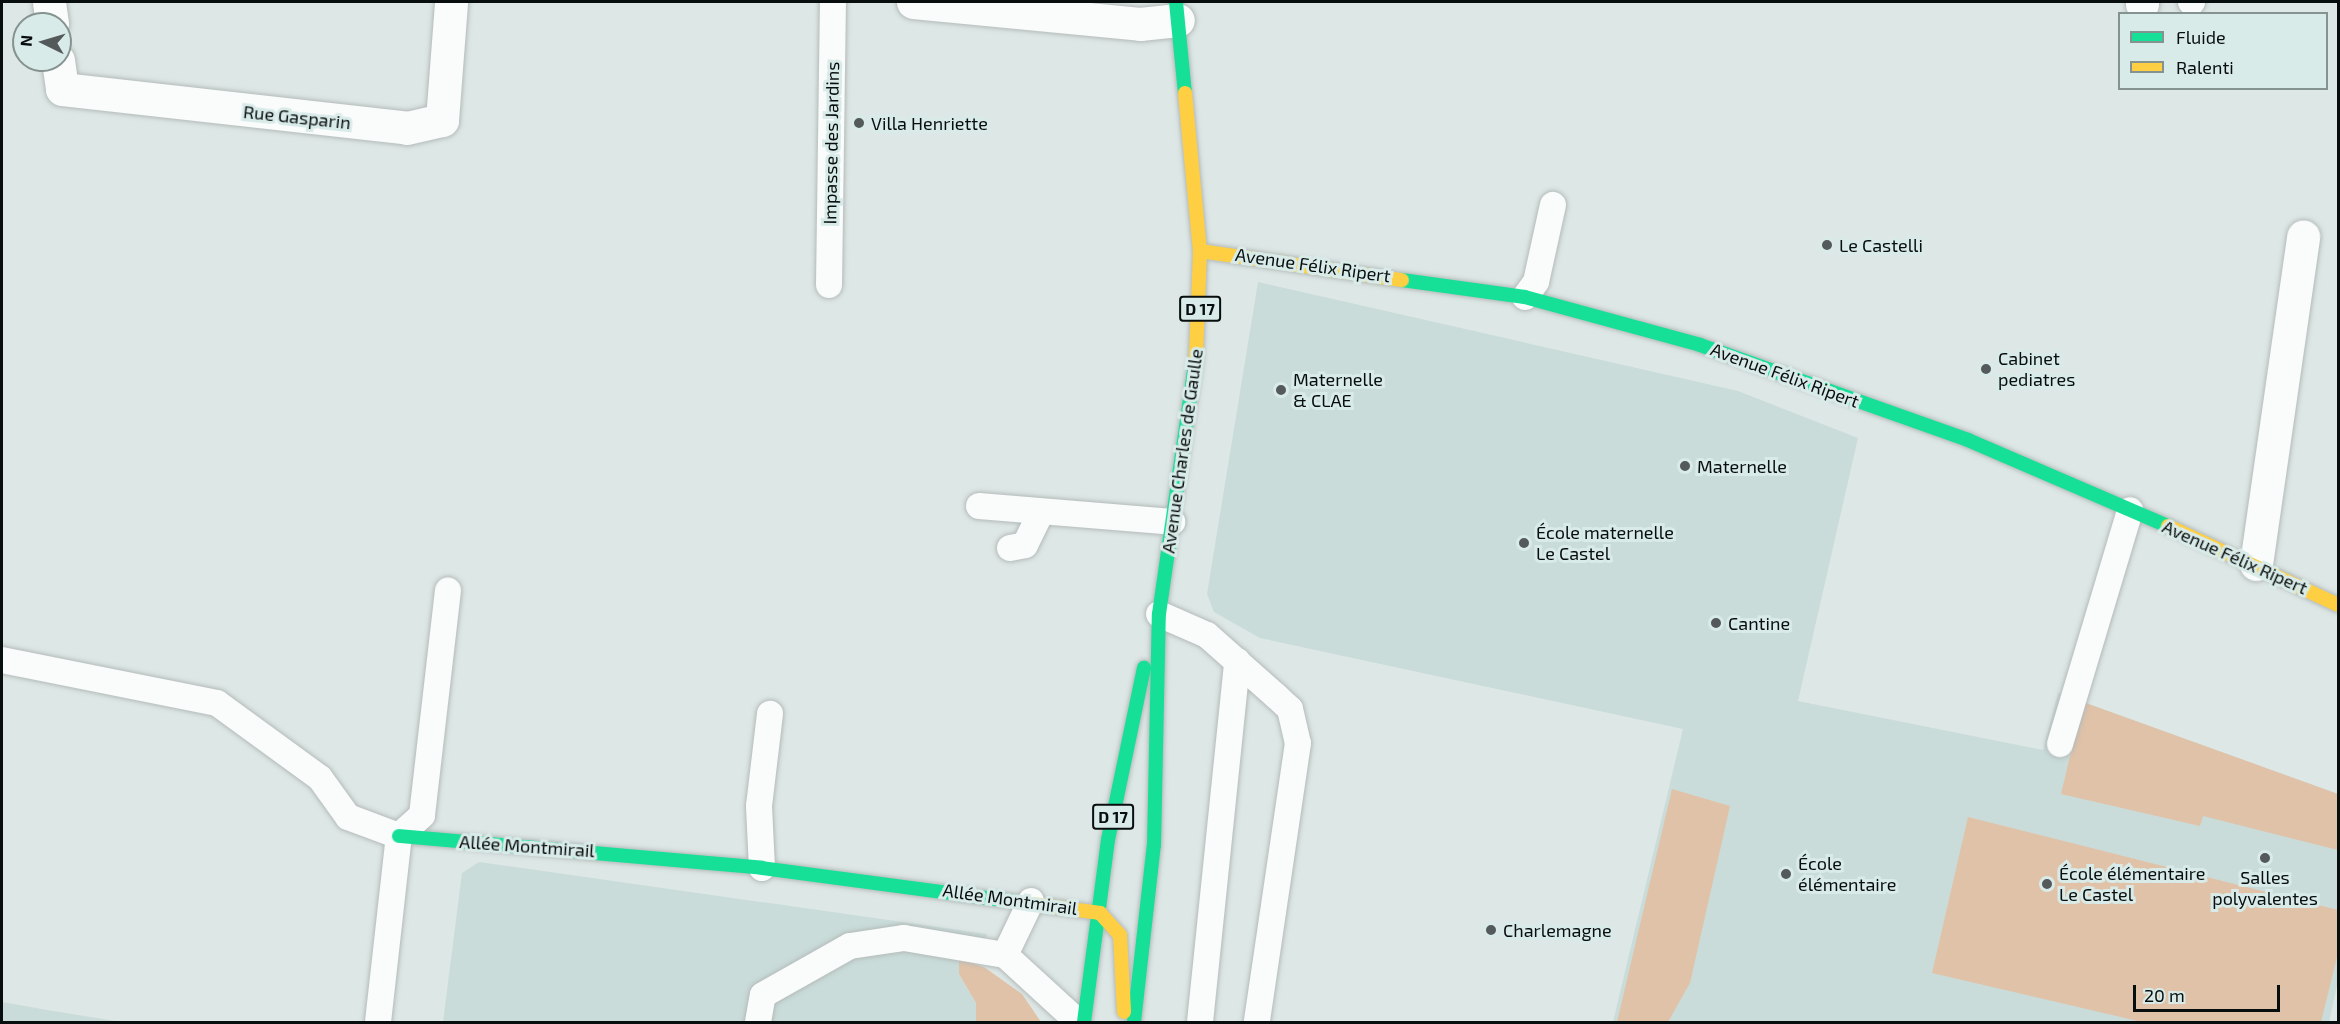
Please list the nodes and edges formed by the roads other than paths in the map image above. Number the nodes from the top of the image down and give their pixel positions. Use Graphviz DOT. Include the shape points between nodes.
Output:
graph roads {
  1 [pos="451,2"];
  2 [pos="833,2"];
  3 [pos="913,2"];
  4 [pos="1177,11"];
  5 [pos="60,72"];
  6 [pos="1553,205"];
  7 [pos="2303,237"];
  8 [pos="1200,250"];
  9 [pos="829,285"];
  10 [pos="1525,297"];
  11 [pos="979,506"];
  12 [pos="2130,510"];
  13 [pos="1040,514"];
  14 [pos="1172,522"];
  15 [pos="1010,548"];
  16 [pos="2256,564"];
  17 [pos="448,591"];
  18 [pos="2338,605"];
  19 [pos="1159,614"];
  20 [pos="2,660"];
  21 [pos="1237,661"];
  22 [pos="770,714"];
  23 [pos="2060,744"];
  24 [pos="399,836"];
  25 [pos="762,868"];
  26 [pos="1031,901"];
  27 [pos="1100,913"];
  28 [pos="1005,955"];
  29 [pos="378,1023"];
  30 [pos="758,1023"];
  31 [pos="1078,1023"];
  32 [pos="1084,1023"];
  33 [pos="1124,1023"];
  34 [pos="1134,1023"];
  35 [pos="1200,1023"];
  36 [pos="1257,1023"];
  1 -- 5 [label="street, Rue Gasparin" via="442,120 407,128 62,89"];
  2 -- 9 [label="lane, Impasse des Jardins"];
  3 -- 4 [label="street" via="1140,24"];
  4 -- 8 [label="street, Avenue Charles de Gaulle / D 17"];
  6 -- 10 [label="lane" via="1536,282"];
  7 -- 16 [label="street"];
  8 -- 10 [label="street, Avenue Félix Ripert"];
  8 -- 14 [label="street, Avenue Charles de Gaulle / D 17" via="1200,328"];
  10 -- 12 [label="street, Avenue Félix Ripert" via="1700,345 1968,440"];
  11 -- 13 [label="lane"];
  12 -- 16 [label="street, Avenue Félix Ripert"];
  12 -- 23 [label="lane"];
  13 -- 14 [label="lane"];
  13 -- 15 [label="lane" via="1024,545"];
  14 -- 19 [label="street, Avenue Charles de Gaulle / D 17"];
  16 -- 18 [label="street, Avenue Félix Ripert"];
  17 -- 24 [label="lane" via="422,815"];
  19 -- 21 [label="lane" via="1207,635"];
  19 -- 27 [label="street, Avenue Charles de Gaulle / D 17" via="1108,840"];
  19 -- 34 [label="street, Avenue Charles de Gaulle / D 17" via="1154,845"];
  20 -- 24 [label="lane, Allée Montmirail" via="217,703 320,778 348,817"];
  21 -- 35 [label="lane"];
  21 -- 36 [label="lane" via="1290,709 1298,743"];
  22 -- 25 [label="lane" via="759,806"];
  24 -- 25 [label="street, Allée Montmirail"];
  24 -- 29 [label="lane"];
  25 -- 26 [label="street, Allée Montmirail"];
  26 -- 27 [label="street, Allée Montmirail"];
  26 -- 28 [label="lane"];
  27 -- 32 [label="street, Avenue Charles de Gaulle / D 17"];
  27 -- 33 [label="street" via="1120,935"];
  28 -- 30 [label="lane" via="904,938 850,946 763,995"];
  28 -- 31 [label="lane"];
}
